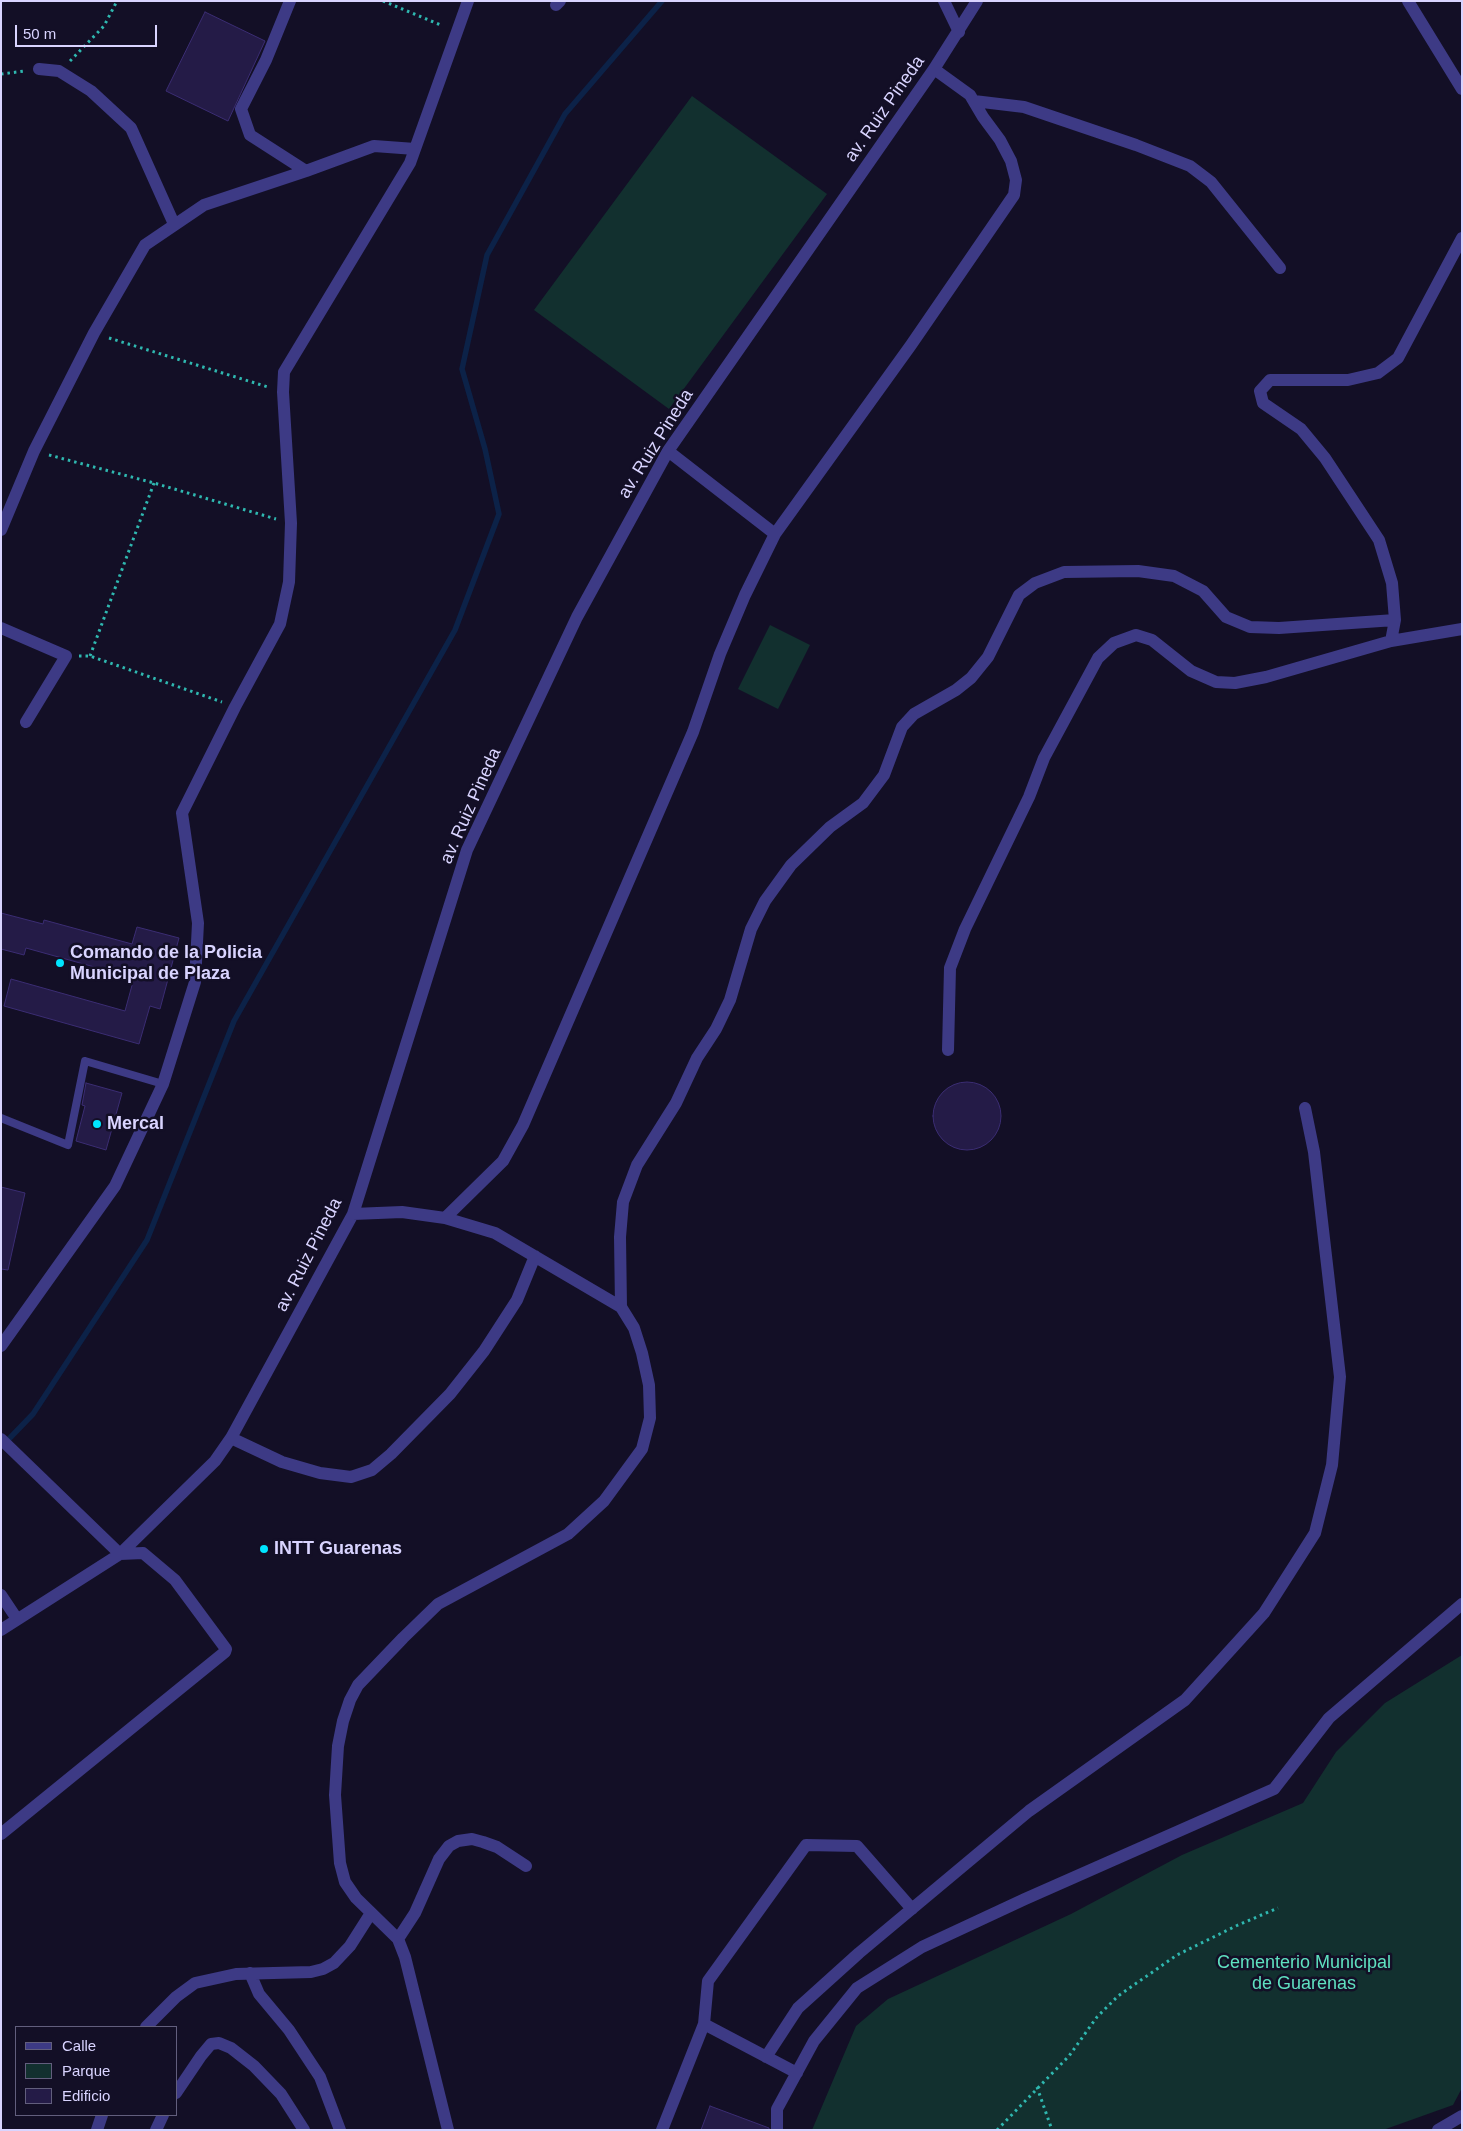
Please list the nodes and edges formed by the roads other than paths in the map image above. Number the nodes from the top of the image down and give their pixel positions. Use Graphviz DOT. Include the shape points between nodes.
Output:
graph roads {
  1 [pos="290,1"];
  2 [pos="468,1"];
  3 [pos="944,1"];
  4 [pos="977,1"];
  5 [pos="1408,1"];
  6 [pos="959,32"];
  7 [pos="39,69"];
  8 [pos="934,69"];
  9 [pos="1462,89"];
  10 [pos="974,100"];
  11 [pos="415,149"];
  12 [pos="306,171"];
  13 [pos="174,224"];
  14 [pos="1462,238"];
  15 [pos="1280,268"];
  16 [pos="668,451"];
  17 [pos="1,530"];
  18 [pos="775,534"];
  19 [pos="1395,620"];
  20 [pos="1,628"];
  21 [pos="1462,629"];
  22 [pos="1391,641"];
  23 [pos="26,722"];
  24 [pos="948,1050"];
  25 [pos="163,1084"];
  26 [pos="1305,1108"];
  27 [pos="1,1118"];
  28 [pos="353,1214"];
  29 [pos="445,1218"];
  30 [pos="535,1256"];
  31 [pos="621,1307"];
  32 [pos="1,1346"];
  33 [pos="1,1438"];
  34 [pos="231,1438"];
  35 [pos="120,1554"];
  36 [pos="1,1595"];
  37 [pos="1462,1604"];
  38 [pos="17,1619"];
  39 [pos="1,1630"];
  40 [pos="1,1834"];
  41 [pos="526,1866"];
  42 [pos="912,1909"];
  43 [pos="371,1913"];
  44 [pos="398,1939"];
  45 [pos="250,1973"];
  46 [pos="704,2024"];
  47 [pos="147,2026"];
  48 [pos="766,2057"];
  49 [pos="797,2073"];
  50 [pos="178,2090"];
  51 [pos="102,2116"];
  52 [pos="163,2116"];
  53 [pos="1462,2116"];
  54 [pos="97,2130"];
  55 [pos="156,2130"];
  56 [pos="304,2130"];
  57 [pos="340,2130"];
  58 [pos="448,2130"];
  59 [pos="662,2130"];
  60 [pos="777,2130"];
  61 [pos="1438,2130"];
  1 -- 12 [label="street" via="266,60 241,109 250,135"];
  2 -- 11 [label="street"];
  3 -- 6 [label="street"];
  4 -- 6 [label="street, av. Ruiz Pineda"];
  5 -- 9 [label="street"];
  6 -- 8 [label="street, av. Ruiz Pineda"];
  7 -- 13 [label="street" via="59,71 92,91 131,128"];
  8 -- 10 [label="street"];
  8 -- 16 [label="street, av. Ruiz Pineda"];
  10 -- 15 [label="street" via="1024,107 1190,166 1211,182"];
  10 -- 18 [label="street" via="1011,161 1016,180 1014,194"];
  11 -- 12 [label="street" via="374,146"];
  11 -- 25 [label="street" via="410,164 284,372 291,523 289,582 280,624 182,813 198,923 195,982"];
  12 -- 13 [label="street" via="204,206"];
  13 -- 17 [label="street" via="145,245 94,333 34,451"];
  14 -- 19 [label="street" via="1398,358 1378,373 1348,380 1270,380 1260,391 1263,403 1301,429 1325,458 1379,540 1392,583"];
  16 -- 18 [label="street"];
  16 -- 28 [label="street, av. Ruiz Pineda" via="577,618 467,850"];
  18 -- 29 [label="street" via="745,595 693,732 523,1125 503,1161"];
  19 -- 22 [label="street"];
  19 -- 31 [label="street" via="1250,627 1226,617 1203,591 1174,576 1138,571 1064,572 1035,583 1019,595 988,657 971,678 914,714 902,727 884,775 863,803 830,827 791,865 765,901 752,929 727,1008 697,1058 676,1103 637,1165 623,1202"];
  20 -- 23 [label="street" via="66,656"];
  21 -- 22 [label="street"];
  22 -- 24 [label="street" via="1234,684 1216,682 1190,671 1152,640 1136,635 1114,642 1098,658 1044,758 1029,797 965,929 950,968"];
  25 -- 27 [label="lane" via="85,1061 68,1145"];
  25 -- 32 [label="street" via="115,1186"];
  26 -- 42 [label="street" via="1314,1152 1340,1377 1332,1465 1315,1533 1264,1613 1185,1700 1029,1811"];
  28 -- 29 [label="street" via="402,1212"];
  28 -- 34 [label="street, av. Ruiz Pineda"];
  29 -- 30 [label="street" via="495,1233"];
  30 -- 31 [label="street"];
  30 -- 34 [label="street" via="517,1300 484,1351 450,1394 372,1470 351,1477 320,1473 282,1462"];
  31 -- 43 [label="street" via="634,1328 649,1386 650,1418 642,1449 604,1501 568,1534 438,1604 376,1665 358,1685 350,1700 338,1746 335,1795 338,1846 345,1882"];
  33 -- 35 [label="street"];
  34 -- 35 [label="street, av. Ruiz Pineda" via="216,1461"];
  35 -- 38 [label="street, av. Ruiz Pineda"];
  35 -- 40 [label="street" via="137,1552 148,1555 176,1580 225,1646 225,1652"];
  36 -- 38 [label="street"];
  37 -- 49 [label="street" via="1329,1718 1274,1789 922,1948 857,1988 814,2041"];
  38 -- 39 [label="street, av. Ruiz Pineda"];
  41 -- 44 [label="street" via="484,1842 472,1839 449,1846 439,1858 415,1913"];
  42 -- 46 [label="street" via="857,1846 806,1845 708,1981"];
  42 -- 48 [label="street" via="798,2008"];
  43 -- 44 [label="street"];
  43 -- 45 [label="street" via="350,1946 334,1963 323,1969"];
  44 -- 58 [label="street"];
  45 -- 47 [label="street" via="195,1983"];
  45 -- 57 [label="street" via="259,1994 289,2030 320,2076"];
  46 -- 48 [label="street"];
  46 -- 59 [label="street"];
  48 -- 49 [label="street"];
  49 -- 60 [label="street" via="777,2109"];
  50 -- 56 [label="street" via="211,2044 220,2043 254,2066 281,2094"];
  51 -- 54 [label="street"];
  52 -- 55 [label="street"];
  53 -- 61 [label="street"];
}
